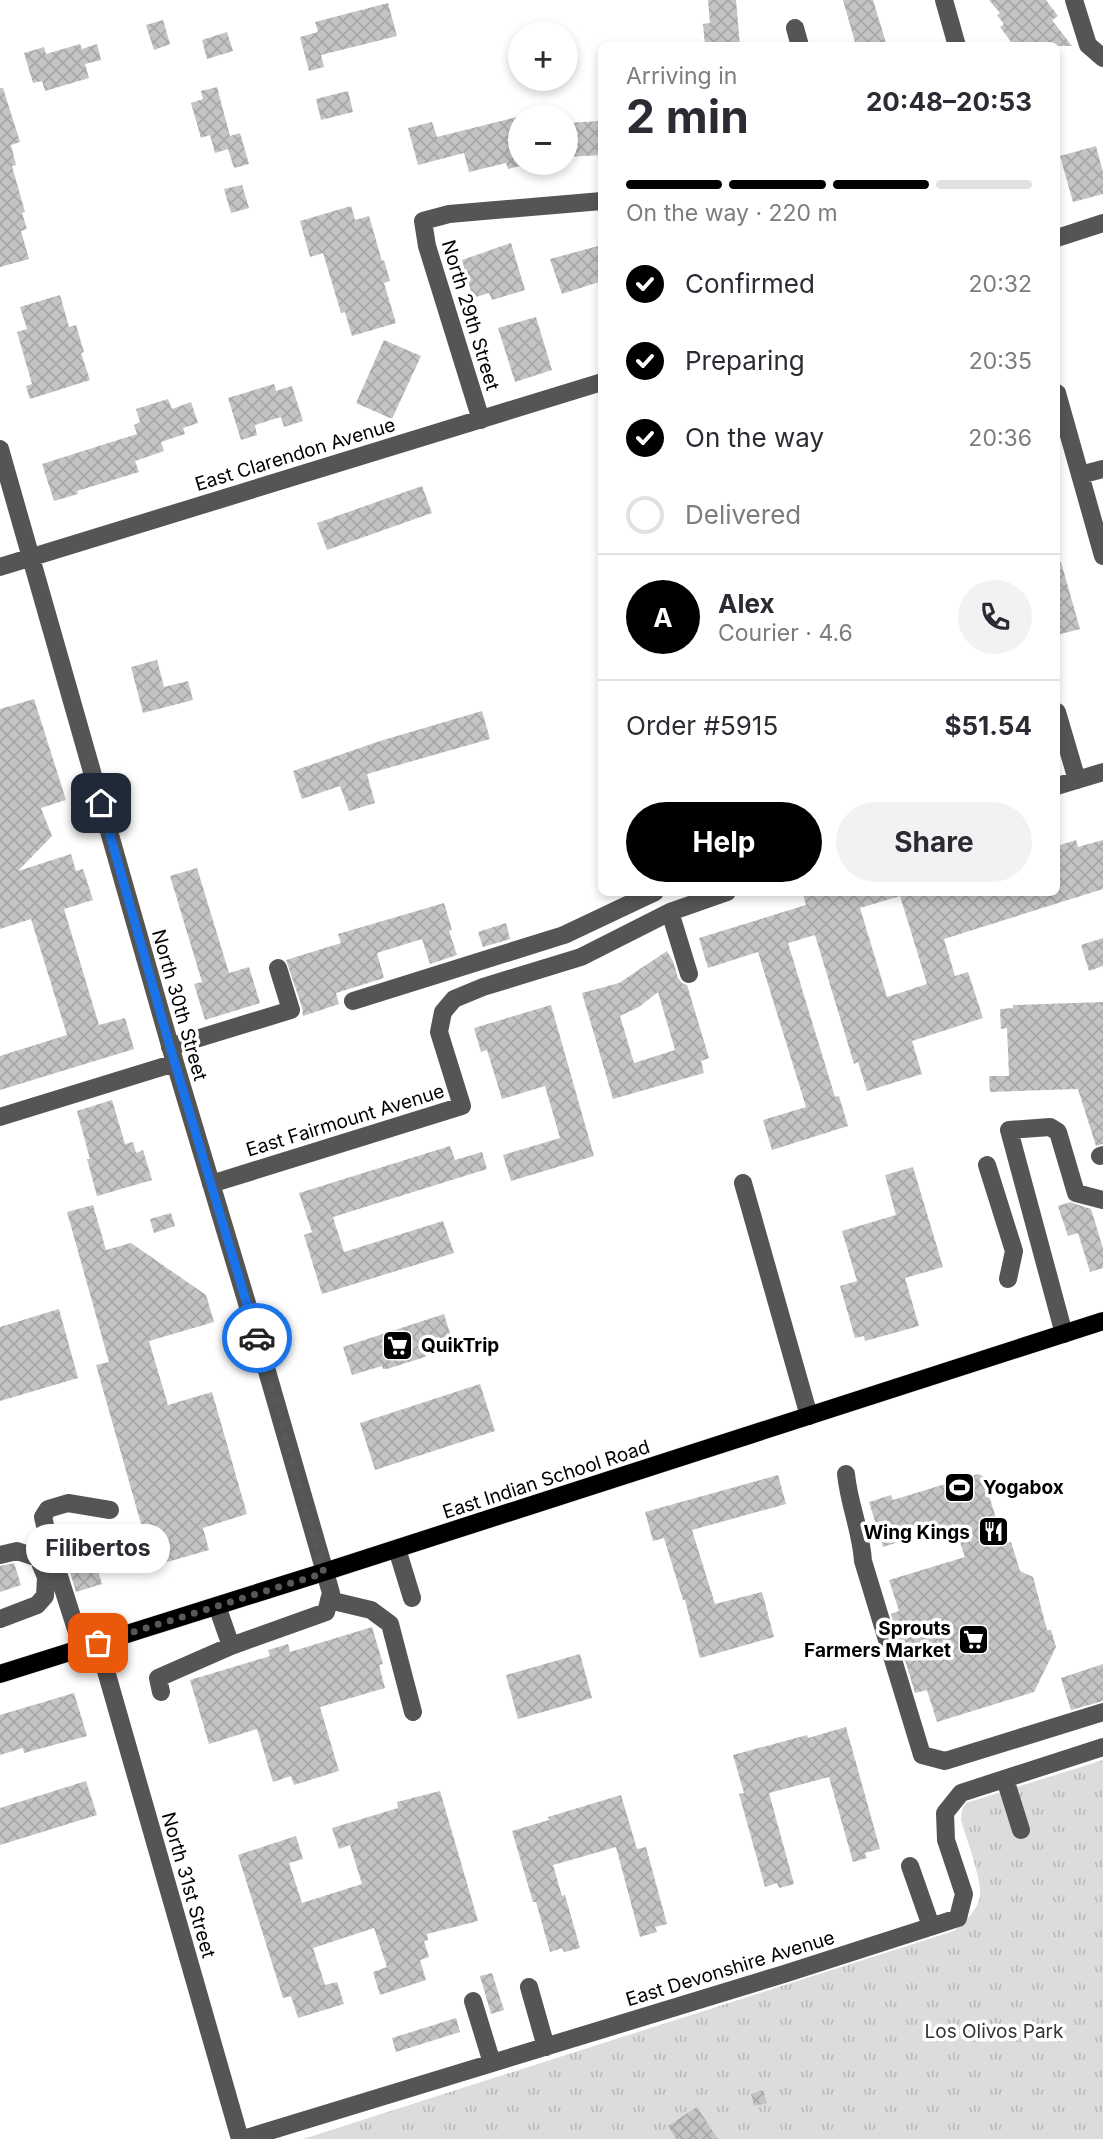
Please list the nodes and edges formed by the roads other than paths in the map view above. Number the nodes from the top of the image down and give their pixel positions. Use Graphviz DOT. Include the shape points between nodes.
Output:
graph roads {
  1 [pos="944,0"];
  2 [pos="1074,0"];
  3 [pos="956,42"];
  4 [pos="1103,58"];
  5 [pos="598,201"];
  6 [pos="1103,223"];
  7 [pos="1060,236"];
  8 [pos="598,383"];
  9 [pos="1060,404"];
  10 [pos="481,420"];
  11 [pos="0,449"];
  12 [pos="1103,469"];
  13 [pos="1080,475"];
  14 [pos="1103,556"];
  15 [pos="32,557"];
  16 [pos="0,567"];
  17 [pos="1060,722"];
  18 [pos="1103,772"];
  19 [pos="1077,780"];
  20 [pos="1060,785"];
  21 [pos="646,896"];
  22 [pos="716,896"];
  23 [pos="670,912"];
  24 [pos="475,963"];
  25 [pos="278,968"];
  26 [pos="690,974"];
  27 [pos="483,987"];
  28 [pos="353,1001"];
  29 [pos="172,1055"];
  30 [pos="0,1117"];
  31 [pos="987,1165"];
  32 [pos="743,1183"];
  33 [pos="211,1184"];
  34 [pos="1103,1200"];
  35 [pos="1008,1279"];
  36 [pos="1103,1321"];
  37 [pos="1064,1334"];
  38 [pos="809,1416"];
  39 [pos="846,1474"];
  40 [pos="110,1510"];
  41 [pos="397,1549"];
  42 [pos="0,1555"];
  43 [pos="324,1573"];
  44 [pos="412,1598"];
  45 [pos="329,1600"];
  46 [pos="217,1606"];
  47 [pos="0,1619"];
  48 [pos="90,1645"];
  49 [pos="231,1646"];
  50 [pos="0,1674"];
  51 [pos="160,1692"];
  52 [pos="413,1712"];
  53 [pos="1103,1712"];
  54 [pos="1103,1747"];
  55 [pos="1005,1779"];
  56 [pos="1021,1830"];
  57 [pos="910,1866"];
  58 [pos="932,1926"];
  59 [pos="528,1987"];
  60 [pos="472,2001"];
  61 [pos="546,2047"];
  62 [pos="492,2063"];
  63 [pos="242,2139"];
  1 -- 3 [label="street"];
  2 -- 4 [label="street" via="1088,45"];
  5 -- 10 [label="street, North 29th Street" via="449,214 422,222"];
  6 -- 7 [label="street"];
  8 -- 10 [label="street, East Clarendon Avenue"];
  9 -- 13 [label="street"];
  10 -- 15 [label="street, East Clarendon Avenue"];
  11 -- 15 [label="street, North 30th Street"];
  12 -- 13 [label="street"];
  13 -- 14 [label="street"];
  15 -- 16 [label="street, East Clarendon Avenue"];
  15 -- 29 [label="street, North 30th Street"];
  17 -- 19 [label="street"];
  18 -- 19 [label="street"];
  19 -- 20 [label="street"];
  21 -- 24 [label="street" via="564,935"];
  22 -- 23 [label="street, East Fairmount Avenue"];
  23 -- 26 [label="street"];
  23 -- 27 [label="street, East Fairmount Avenue" via="581,957"];
  24 -- 27 [label="street"];
  24 -- 28 [label="street"];
  25 -- 29 [label="street" via="291,1010"];
  27 -- 33 [label="street, East Fairmount Avenue" via="454,999 443,1013 439,1032 462,1106"];
  29 -- 30 [label="street"];
  29 -- 33 [label="street, North 30th Street"];
  31 -- 35 [label="street" via="1014,1251"];
  32 -- 38 [label="street"];
  33 -- 43 [label="street, North 30th Street"];
  34 -- 37 [label="street" via="1076,1193 1058,1132 1050,1127 1009,1130"];
  36 -- 37 [label="main road, East Indian School Road"];
  37 -- 38 [label="main road, East Indian School Road"];
  38 -- 41 [label="main road, East Indian School Road"];
  39 -- 53 [label="street" via="863,1561 922,1755 944,1761"];
  40 -- 48 [label="street, North 31st Street" via="68,1503 47,1509 43,1517 52,1555"];
  41 -- 43 [label="main road, East Indian School Road"];
  41 -- 44 [label="street"];
  42 -- 47 [label="street" via="17,1551 38,1558 46,1577 46,1597"];
  43 -- 45 [label="street, North 30th Street"];
  43 -- 46 [label="main road, East Indian School Road"];
  45 -- 49 [label="street" via="326,1612"];
  45 -- 52 [label="street" via="371,1610 390,1624"];
  46 -- 48 [label="main road, East Indian School Road"];
  46 -- 49 [label="street"];
  48 -- 50 [label="main road, East Indian School Road"];
  48 -- 63 [label="street, North 31st Street"];
  49 -- 51 [label="street" via="158,1678"];
  54 -- 55 [label="street, East Devonshire Avenue"];
  55 -- 56 [label="street"];
  55 -- 58 [label="street, East Devonshire Avenue" via="961,1793 945,1813 946,1840 964,1894 958,1917"];
  57 -- 58 [label="street"];
  58 -- 61 [label="street, East Devonshire Avenue"];
  59 -- 61 [label="street"];
  60 -- 62 [label="street"];
  61 -- 62 [label="street, East Devonshire Avenue"];
  62 -- 63 [label="street, East Devonshire Avenue"];
}
